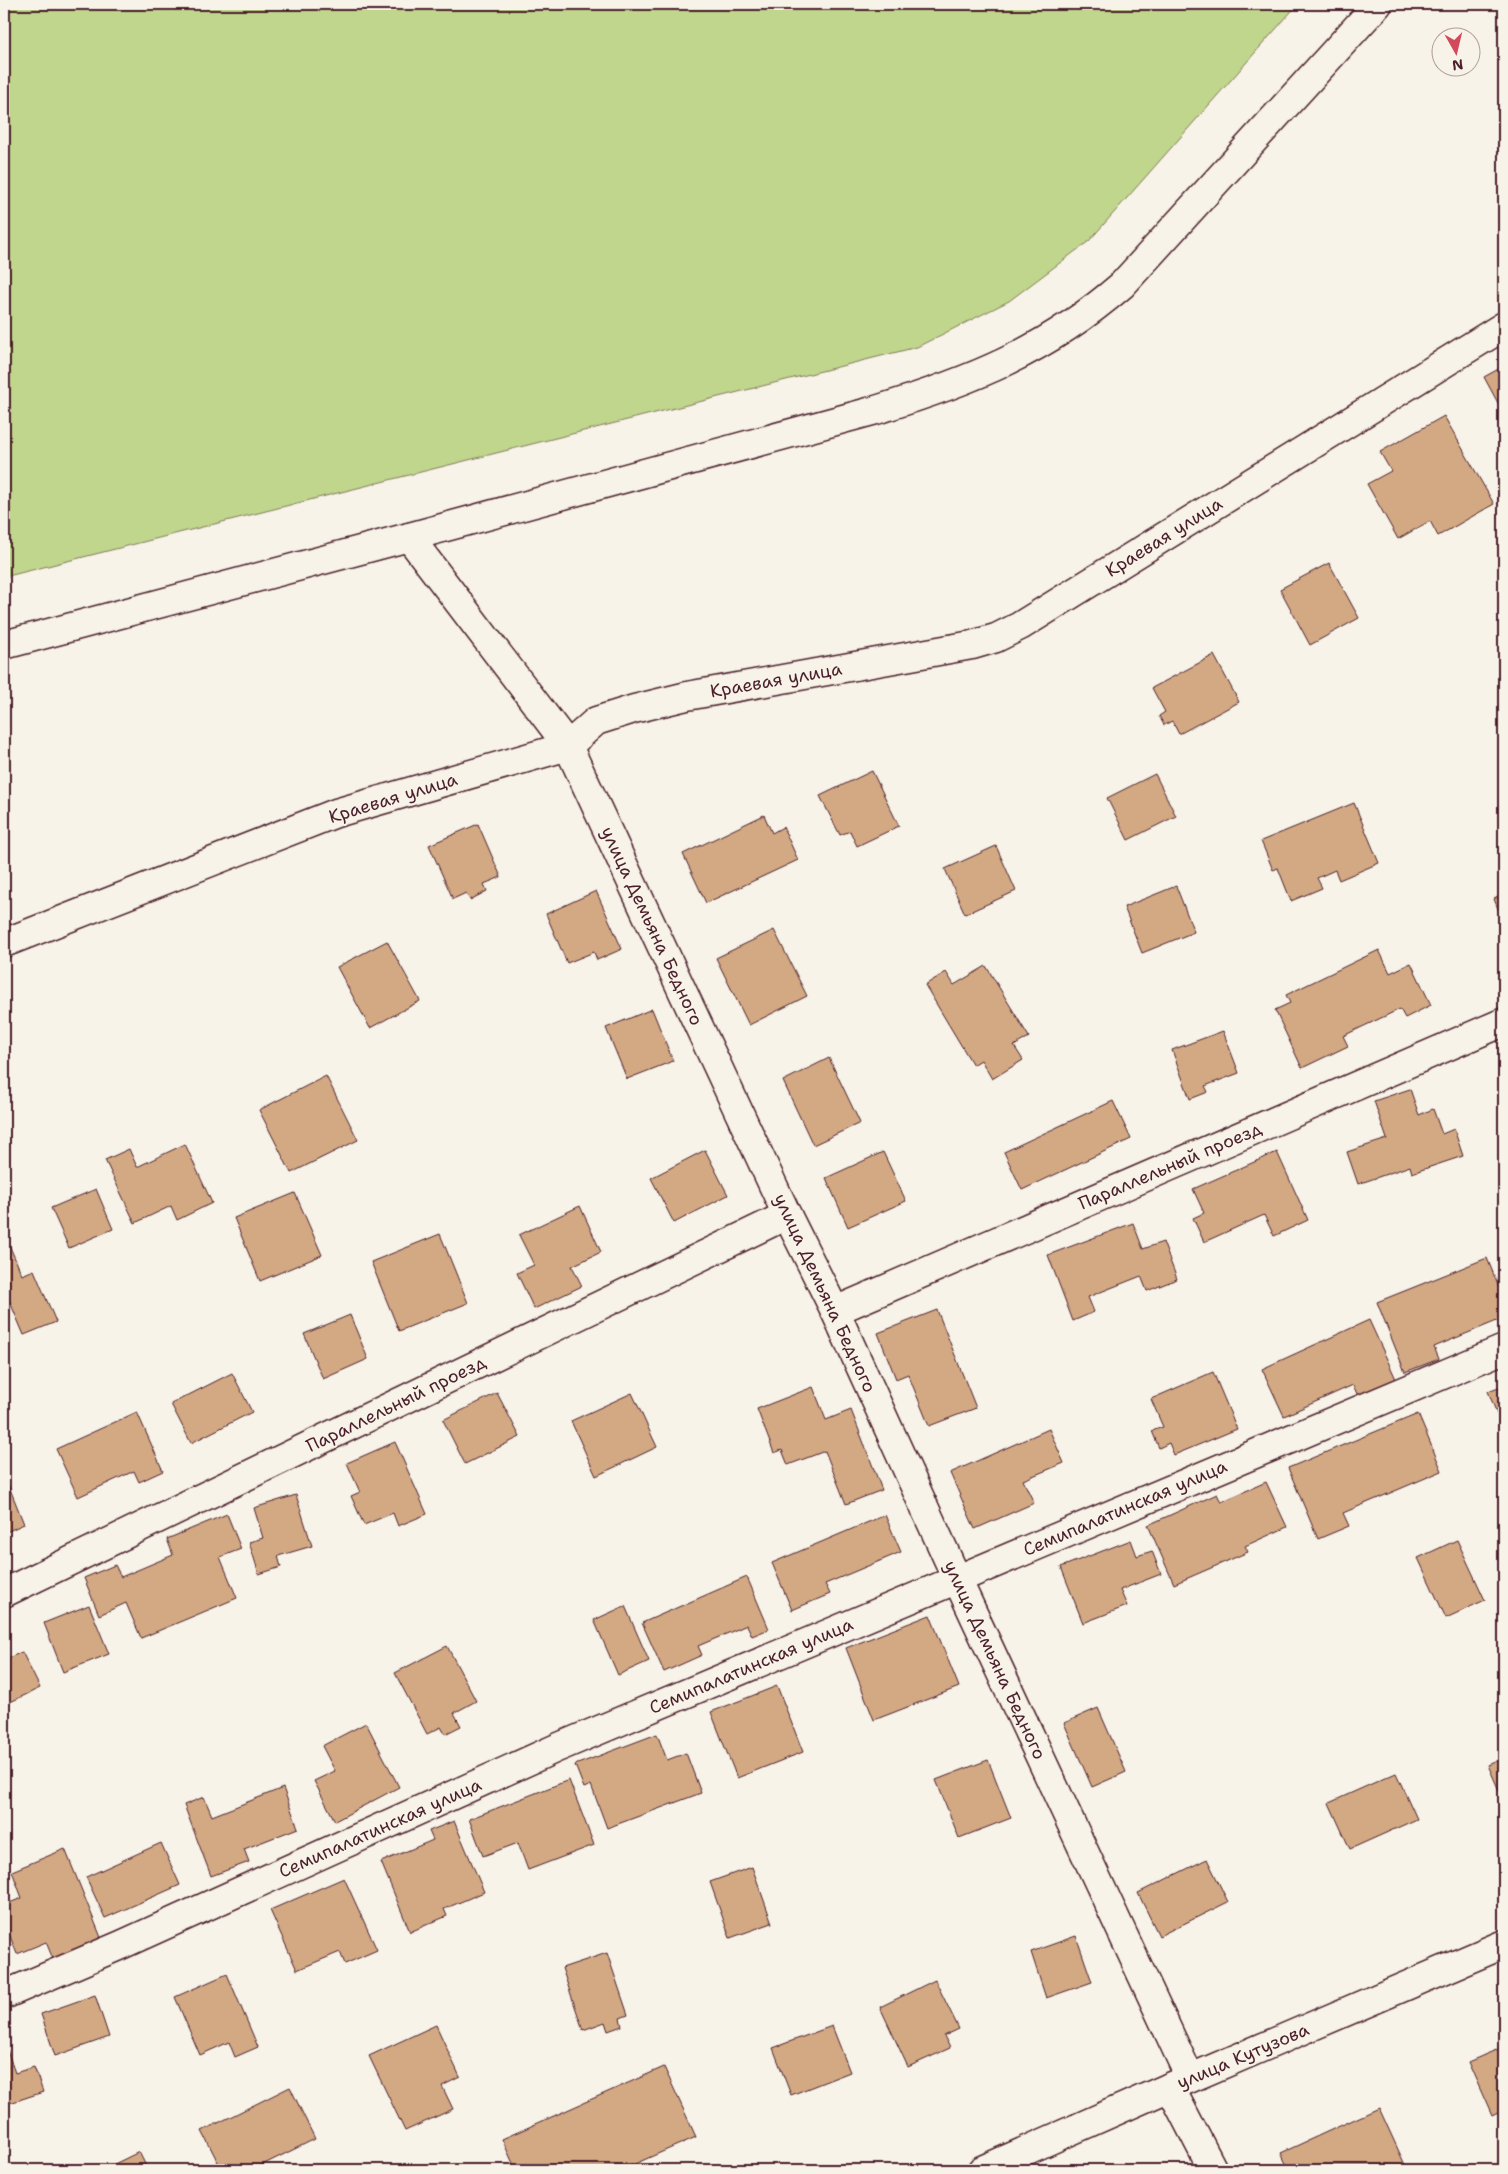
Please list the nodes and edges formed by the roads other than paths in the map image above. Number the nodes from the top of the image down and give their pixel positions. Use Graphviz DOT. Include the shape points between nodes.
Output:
graph roads {
  1 [pos="1378,4"];
  2 [pos="1504,326"];
  3 [pos="409,537"];
  4 [pos="4,645"];
  5 [pos="568,746"];
  6 [pos="4,944"];
  7 [pos="1504,1022"];
  8 [pos="787,1215"];
  9 [pos="835,1311"];
  10 [pos="1504,1349"];
  11 [pos="957,1578"];
  12 [pos="4,1593"];
  13 [pos="1504,1944"];
  14 [pos="4,1994"];
  15 [pos="1180,2083"];
  16 [pos="982,2170"];
  17 [pos="1214,2170"];
  1 -- 3 [label="street" via="1122,286 1078,320 1020,356 892,405"];
  2 -- 5 [label="street, Краевая улица" via="996,638 687,696 634,709 596,721"];
  3 -- 4 [label="street"];
  3 -- 5 [label="street, улица Демьяна Бедного"];
  5 -- 6 [label="street, Краевая улица" via="336,814"];
  5 -- 8 [label="street, улица Демьяна Бедного"];
  7 -- 9 [label="street, Параллельный проезд"];
  8 -- 9 [label="street, улица Демьяна Бедного"];
  8 -- 12 [label="street, Параллельный проезд"];
  9 -- 11 [label="street, улица Демьяна Бедного"];
  10 -- 11 [label="street, Семипалатинская улица"];
  11 -- 14 [label="street, Семипалатинская улица" via="559,1747 121,1945"];
  11 -- 15 [label="street, улица Демьяна Бедного"];
  13 -- 15 [label="street, улица Кутузова"];
  15 -- 16 [label="street, улица Кутузова"];
  15 -- 17 [label="street, улица Демьяна Бедного"];
}
